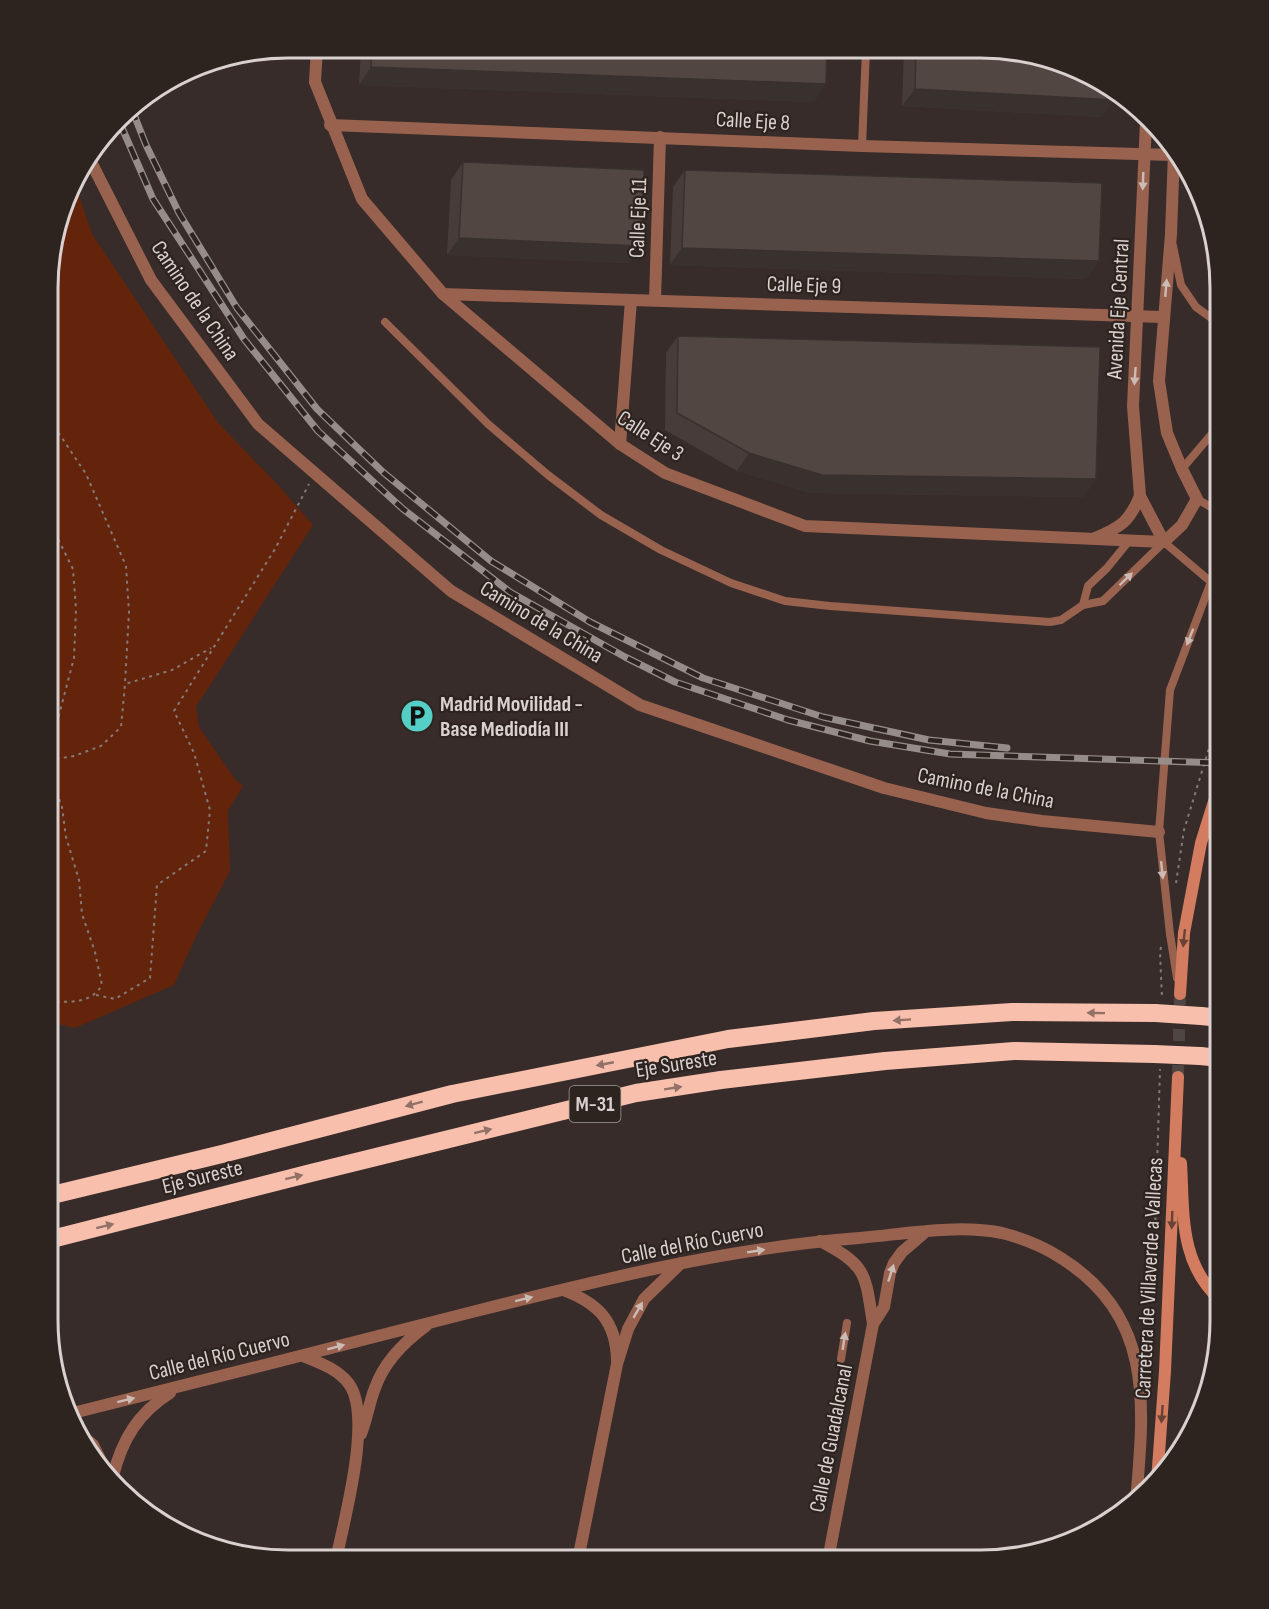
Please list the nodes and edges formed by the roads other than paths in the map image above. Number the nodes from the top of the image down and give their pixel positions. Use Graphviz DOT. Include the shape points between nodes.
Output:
graph roads {
  1 [pos="316,58"];
  2 [pos="866,58"];
  3 [pos="330,125"];
  4 [pos="1146,129"];
  5 [pos="660,137"];
  6 [pos="862,147"];
  7 [pos="1144,154"];
  8 [pos="1167,154"];
  9 [pos="1174,164"];
  10 [pos="93,167"];
  11 [pos="1171,234"];
  12 [pos="443,294"];
  13 [pos="631,300"];
  14 [pos="655,300"];
  15 [pos="1139,317"];
  16 [pos="1163,317"];
  17 [pos="1210,317"];
  18 [pos="385,322"];
  19 [pos="1210,436"];
  20 [pos="620,444"];
  21 [pos="1182,469"];
  22 [pos="1140,496"];
  23 [pos="1197,499"];
  24 [pos="1210,507"];
  25 [pos="1088,540"];
  26 [pos="1130,541"];
  27 [pos="1164,542"];
  28 [pos="1210,581"];
  29 [pos="1210,585"];
  30 [pos="1083,605"];
  31 [pos="1210,814"];
  32 [pos="1159,832"];
  33 [pos="1180,994"];
  34 [pos="1210,1017"];
  35 [pos="1210,1057"];
  36 [pos="1178,1077"];
  37 [pos="1177,1096"];
  38 [pos="58,1194"];
  39 [pos="926,1232"];
  40 [pos="58,1237"];
  41 [pos="819,1241"];
  42 [pos="682,1263"];
  43 [pos="562,1290"];
  44 [pos="1210,1290"];
  45 [pos="432,1322"];
  46 [pos="847,1323"];
  47 [pos="873,1324"];
  48 [pos="302,1356"];
  49 [pos="841,1359"];
  50 [pos="617,1364"];
  51 [pos="177,1388"];
  52 [pos="78,1412"];
  53 [pos="359,1438"];
  54 [pos="1159,1465"];
  55 [pos="115,1471"];
  56 [pos="1137,1489"];
  57 [pos="338,1550"];
  58 [pos="580,1550"];
  59 [pos="830,1550"];
  1 -- 3 [label="street, Calle Eje 3" via="315,82"];
  2 -- 6 [label="lane"];
  3 -- 5 [label="street, Calle Eje 8"];
  3 -- 12 [label="street, Calle Eje 3" via="362,199"];
  4 -- 7 [label="street, Avenida Eje Central"];
  5 -- 6 [label="street, Calle Eje 8"];
  5 -- 14 [label="street, Calle Eje 11"];
  6 -- 7 [label="street, Calle Eje 8"];
  7 -- 8 [label="street, Calle Eje 8"];
  7 -- 15 [label="street, Avenida Eje Central, one-way"];
  9 -- 11 [label="street, Avenida Eje Central"];
  10 -- 32 [label="street, Camino de la China" via="151,280 258,424 451,591 640,705 927,799 1042,821"];
  16 -- 11 [label="street, Avenida Eje Central, one-way"];
  11 -- 17 [label="lane" via="1181,285 1196,307"];
  12 -- 13 [label="street, Calle Eje 9"];
  12 -- 20 [label="street, Calle Eje 3"];
  13 -- 14 [label="street, Calle Eje 9"];
  13 -- 20 [label="street"];
  14 -- 15 [label="street, Calle Eje 9"];
  15 -- 16 [label="street, Calle Eje 9"];
  15 -- 22 [label="street, Avenida Eje Central, one-way" via="1133,406"];
  16 -- 21 [label="street, Avenida Eje Central" via="1159,381 1167,434"];
  18 -- 30 [label="lane" via="488,424 566,489 661,550 731,583 785,601 1050,622"];
  19 -- 21 [label="lane"];
  20 -- 25 [label="street, Calle Eje 3" via="665,473 805,526"];
  21 -- 23 [label="street, Avenida Eje Central"];
  22 -- 25 [label="street, Calle Eje 3" via="1132,515 1112,531"];
  22 -- 27 [label="street"];
  23 -- 24 [label="lane"];
  23 -- 27 [label="street" via="1182,525"];
  25 -- 26 [label="street"];
  26 -- 27 [label="street"];
  26 -- 30 [label="lane" via="1088,586"];
  27 -- 28 [label="lane"];
  30 -- 27 [label="lane, one-way" via="1103,601"];
  29 -- 32 [label="lane, one-way" via="1170,690"];
  31 -- 33 [label="main road, one-way" via="1184,933"];
  32 -- 33 [label="lane, one-way"];
  34 -- 38 [label="highway, Eje Sureste / M-31, one-way, bridge" via="1158,1009 1012,1012 874,1022 728,1039 452,1094"];
  40 -- 35 [label="highway, Eje Sureste / M-31, one-way, bridge" via="636,1093 885,1061 1014,1051 1157,1059"];
  36 -- 37 [label="main road, Carretera de Villaverde a Vallecas"];
  37 -- 44 [label="main road" via="1185,1236 1194,1267"];
  37 -- 54 [label="main road, Carretera de Villaverde a Vallecas, one-way"];
  39 -- 41 [label="street, Calle del Río Cuervo"];
  47 -- 39 [label="street, Calle de Guadalcanal, one-way" via="884,1306 894,1263"];
  39 -- 56 [label="street, Calle del Río Cuervo" via="1001,1233 1060,1257 1096,1286 1128,1332 1138,1373"];
  42 -- 41 [label="street, Calle del Río Cuervo, one-way"];
  41 -- 47 [label="street, Calle de Guadalcanal" via="851,1259 860,1269 869,1291"];
  42 -- 43 [label="street, Calle del Río Cuervo"];
  50 -- 42 [label="street, one-way" via="640,1306 655,1286"];
  45 -- 43 [label="street, Calle del Río Cuervo, one-way"];
  43 -- 50 [label="street" via="587,1300 605,1318 617,1346"];
  48 -- 45 [label="street, Calle del Río Cuervo, one-way"];
  45 -- 53 [label="street" via="414,1335 387,1365 376,1385"];
  49 -- 46 [label="lane, one-way"];
  47 -- 59 [label="street, Calle de Guadalcanal"];
  48 -- 51 [label="street, Calle del Río Cuervo"];
  48 -- 53 [label="street" via="334,1369 351,1386 359,1408"];
  50 -- 58 [label="street"];
  52 -- 51 [label="street, Calle del Río Cuervo, one-way"];
  51 -- 55 [label="street" via="132,1427"];
  53 -- 57 [label="street"];
}
